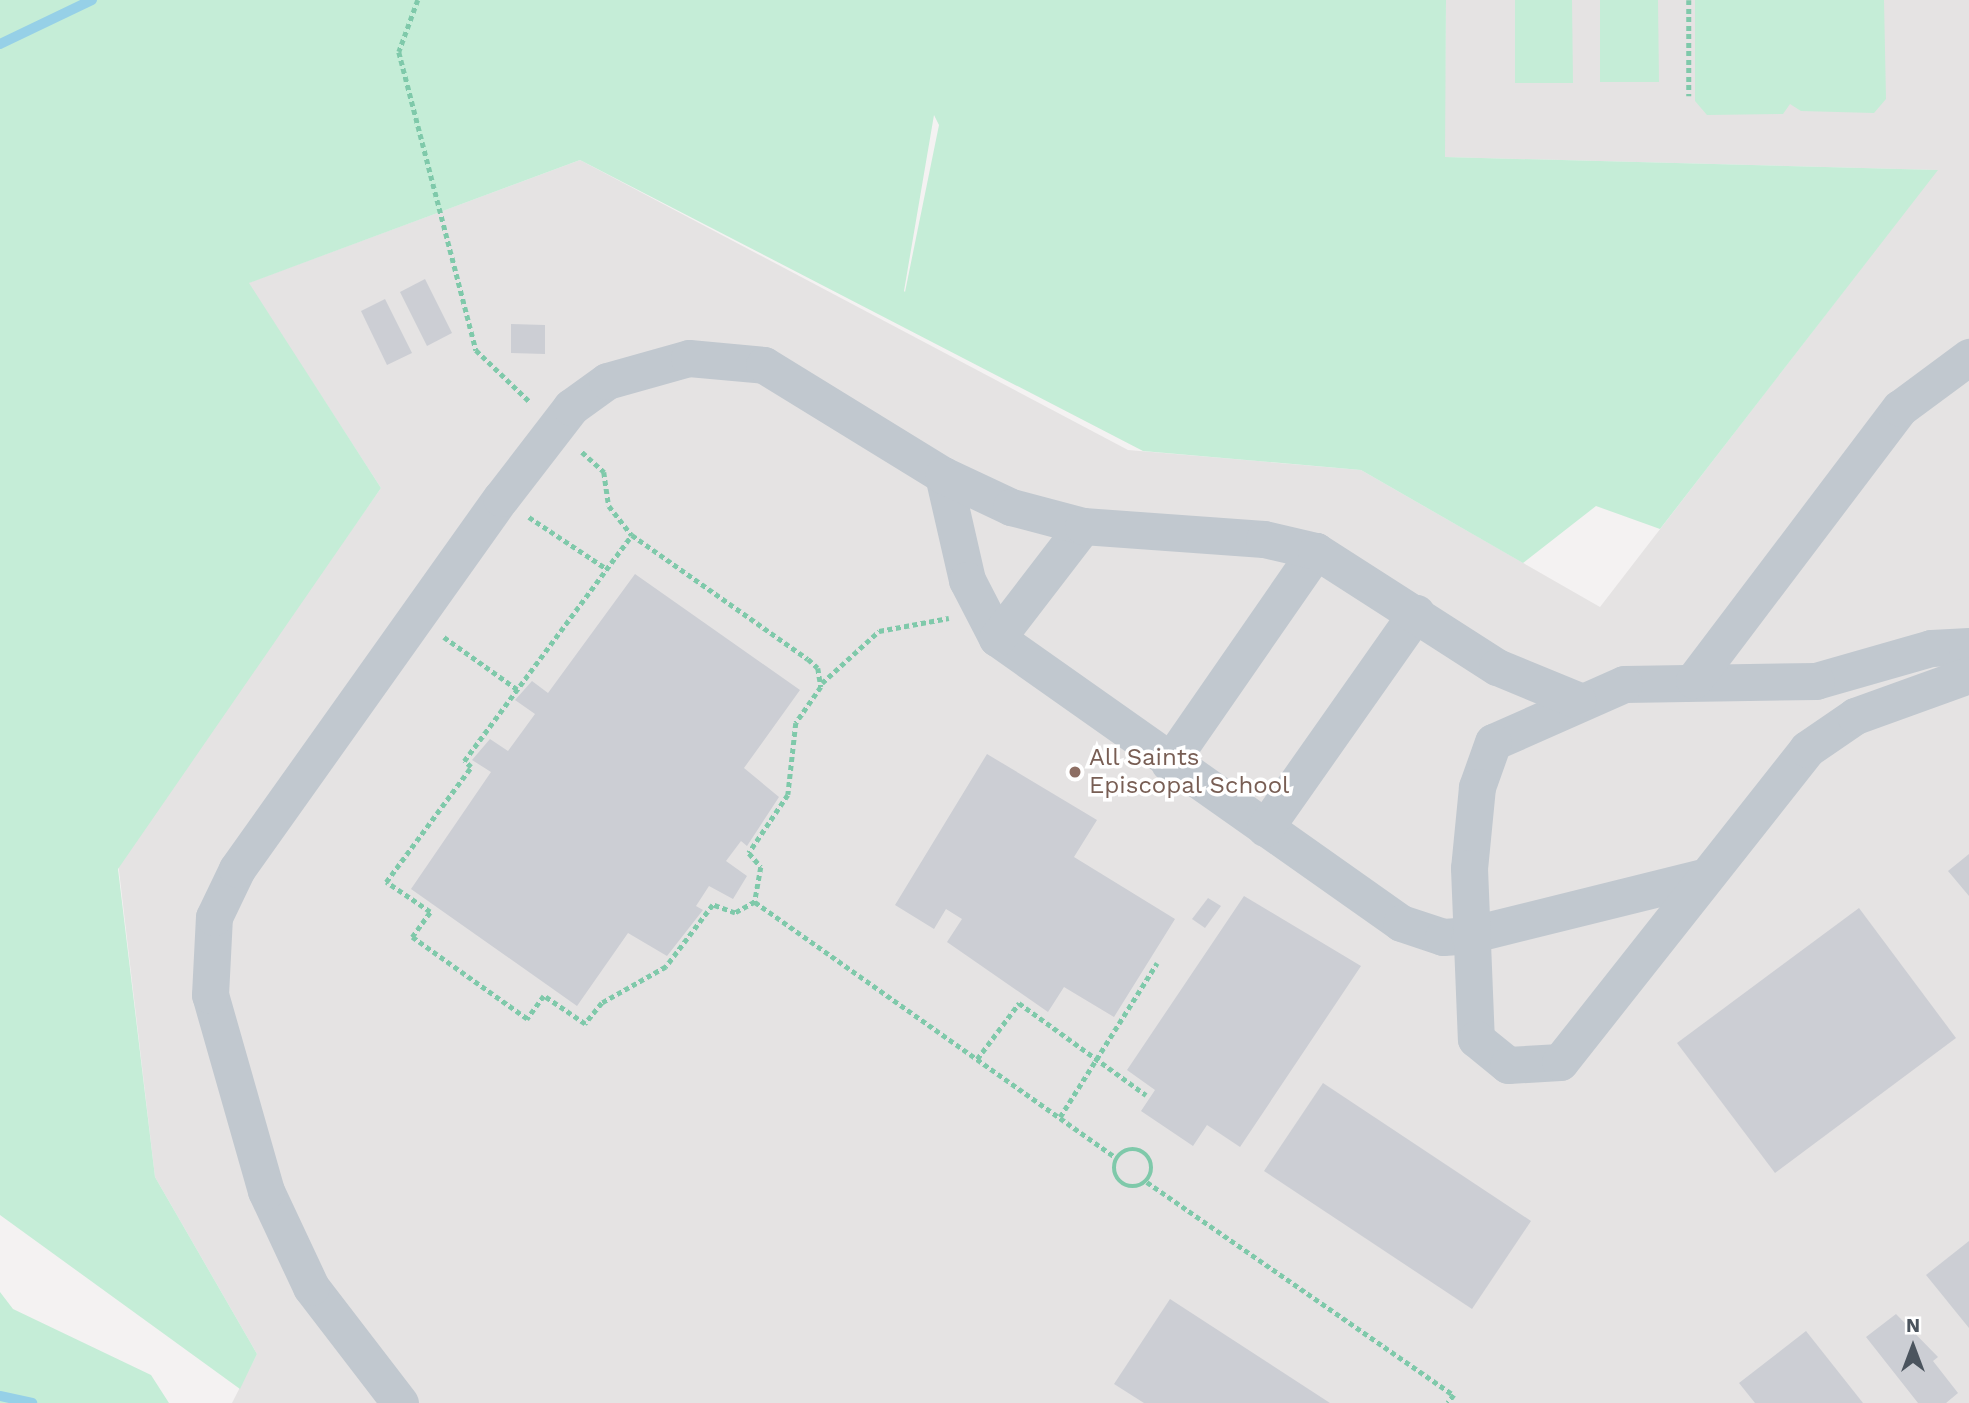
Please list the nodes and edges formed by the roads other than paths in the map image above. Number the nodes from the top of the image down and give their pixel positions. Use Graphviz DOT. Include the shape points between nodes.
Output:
graph roads {
  1 [pos="1969,357"];
  2 [pos="943,475"];
  3 [pos="1083,526"];
  4 [pos="1316,551"];
  5 [pos="1416,613"];
  6 [pos="988,625"];
  7 [pos="1969,646"];
  8 [pos="1969,675"];
  9 [pos="1694,680"];
  10 [pos="1816,681"];
  11 [pos="1577,700"];
  12 [pos="1839,723"];
  13 [pos="1169,763"];
  14 [pos="1265,828"];
  15 [pos="1700,878"];
  16 [pos="1469,935"];
  17 [pos="400,1403"];
  1 -- 9 [label="lane" via="1900,408"];
  2 -- 3 [label="lane" via="1011,507"];
  2 -- 6 [label="lane"];
  2 -- 17 [label="lane" via="786,375 740,360 689,358 625,373 589,393 554,427 501,498 237,869 215,917 208,955 218,1030 289,1246 338,1329"];
  3 -- 4 [label="lane" via="1264,539"];
  3 -- 6 [label="lane"];
  4 -- 5 [label="lane"];
  4 -- 13 [label="lane"];
  5 -- 11 [label="lane" via="1497,667"];
  5 -- 14 [label="lane"];
  6 -- 13 [label="lane"];
  7 -- 10 [label="lane" via="1931,648"];
  8 -- 12 [label="lane"];
  9 -- 10 [label="lane"];
  9 -- 11 [label="lane" via="1644,680"];
  10 -- 12 [label="lane"];
  11 -- 16 [label="lane" via="1511,730 1483,758 1471,828"];
  12 -- 15 [label="lane" via="1807,749"];
  13 -- 14 [label="lane"];
  14 -- 16 [label="lane" via="1420,933"];
  15 -- 16 [label="lane"];
  15 -- 16 [label="lane" via="1576,1047 1545,1067 1507,1065 1476,1039"];
}
